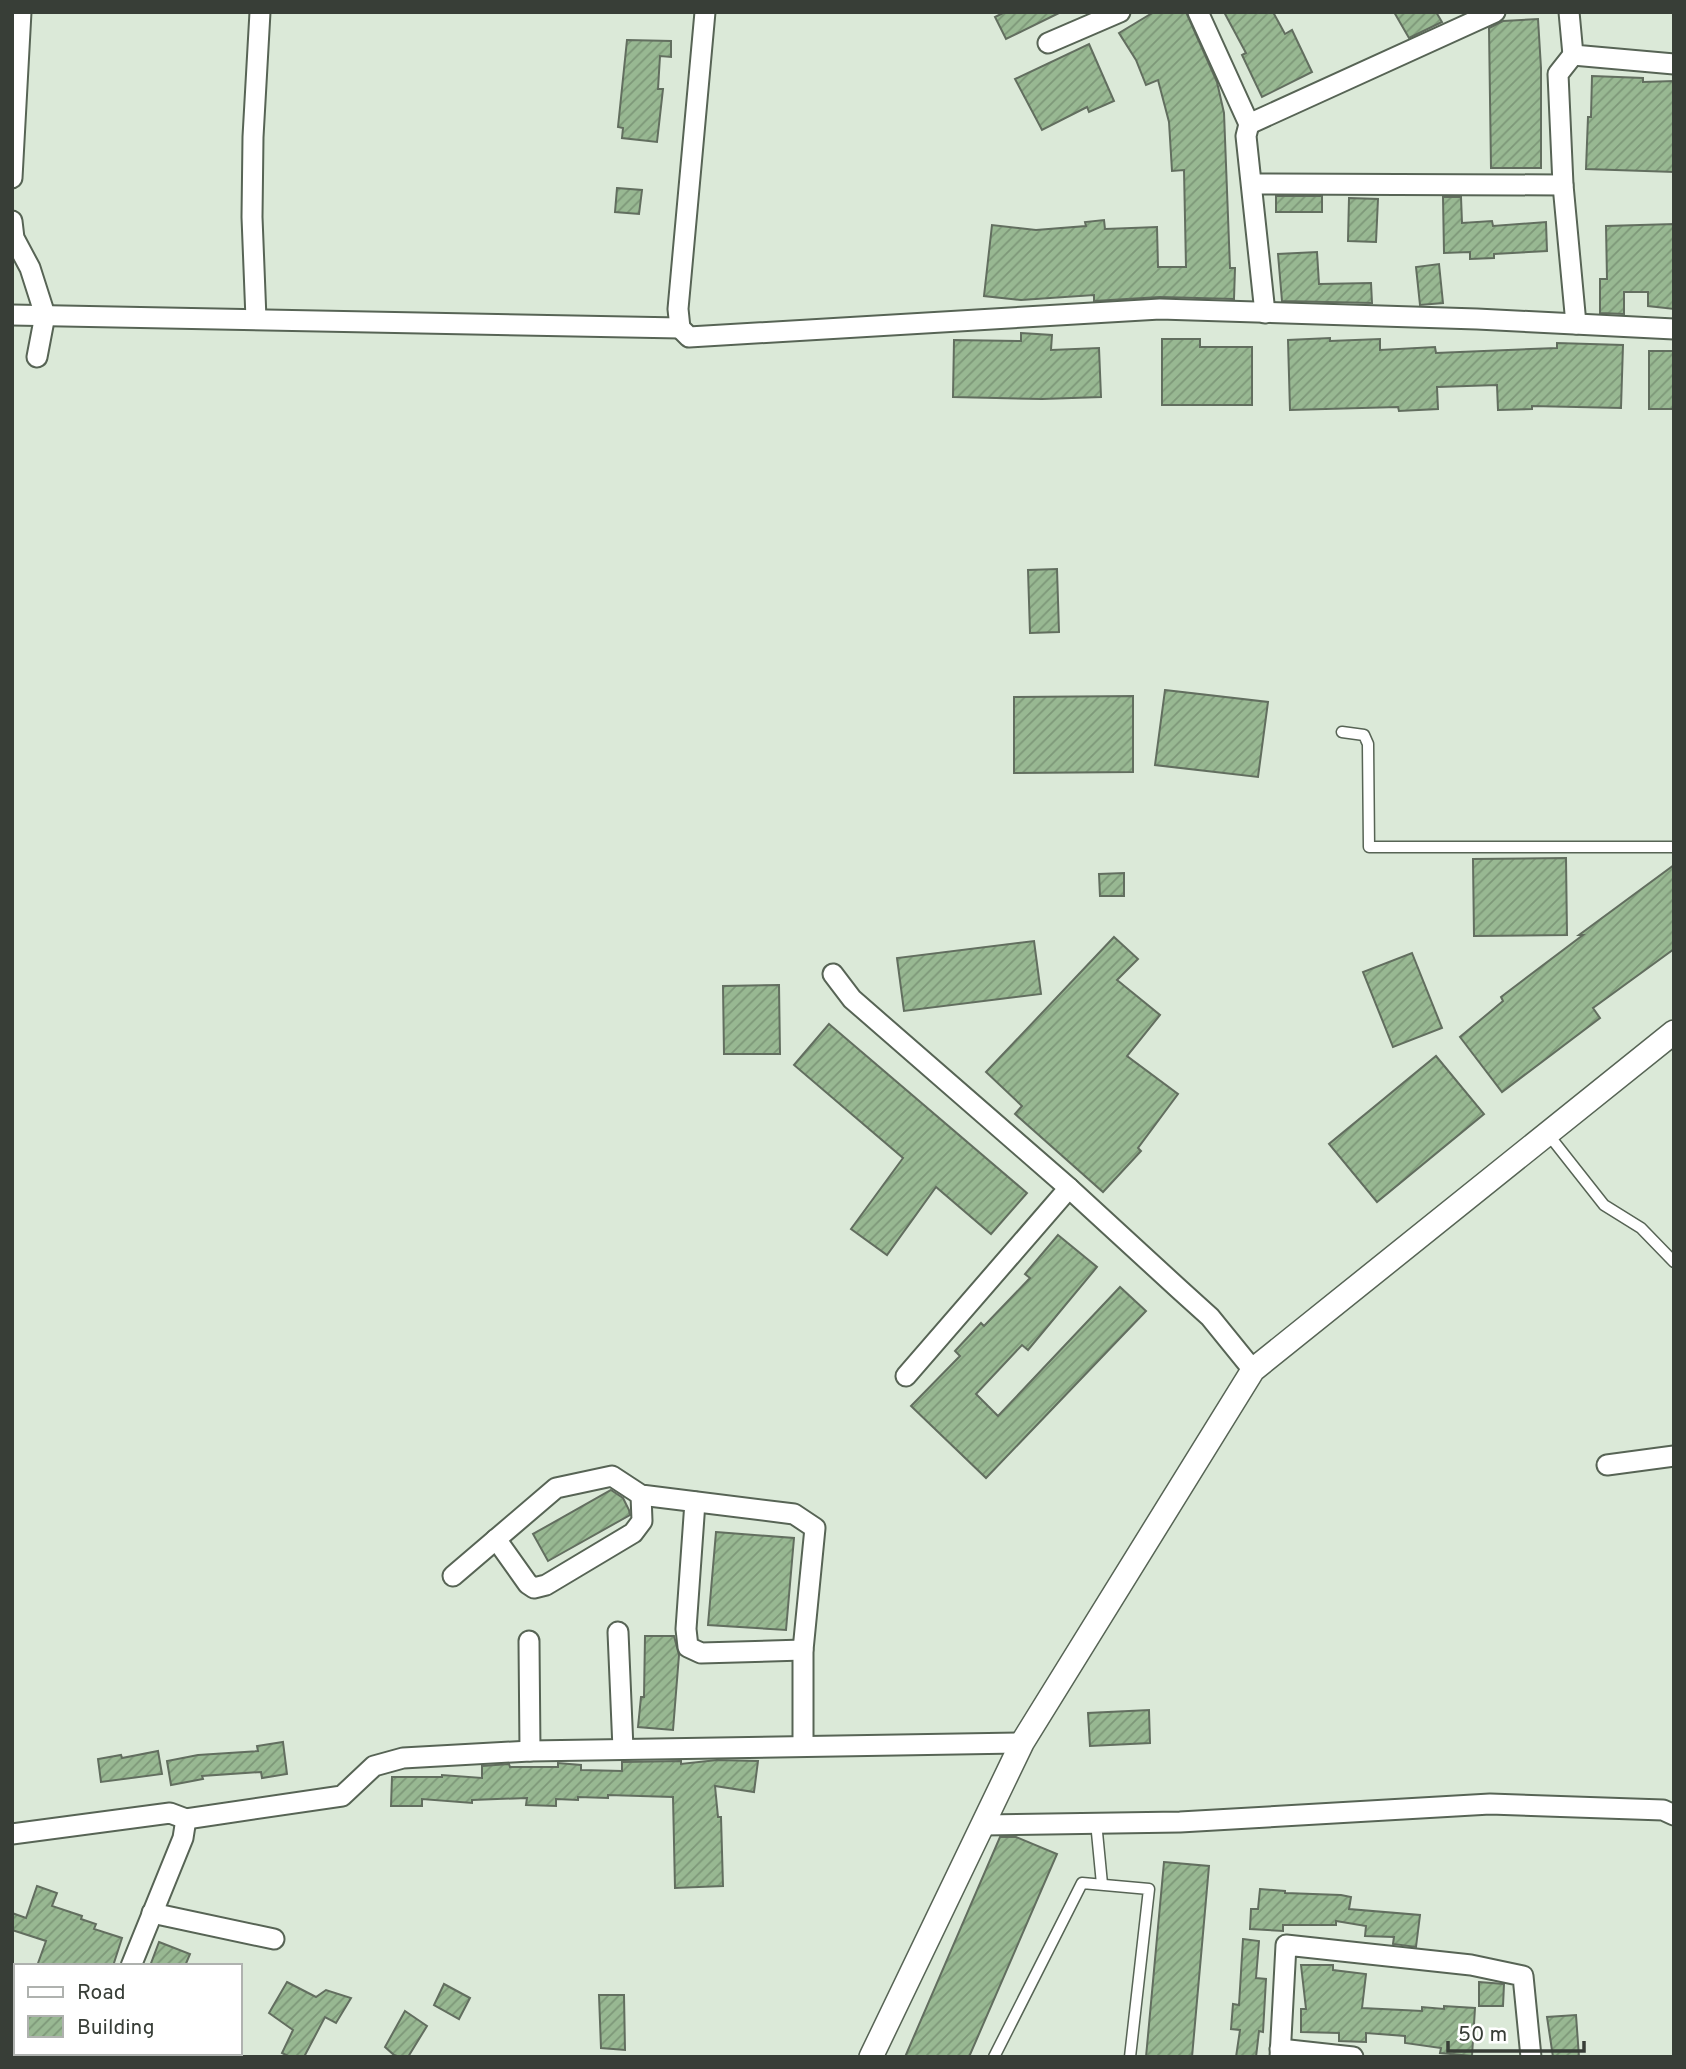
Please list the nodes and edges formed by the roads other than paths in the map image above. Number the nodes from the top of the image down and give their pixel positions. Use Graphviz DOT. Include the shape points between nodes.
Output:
graph roads {
  1 [pos="21,12"];
  2 [pos="260,12"];
  3 [pos="705,12"];
  4 [pos="1120,12"];
  5 [pos="1198,12"];
  6 [pos="1495,12"];
  7 [pos="1569,12"];
  8 [pos="1048,43"];
  9 [pos="1573,55"];
  10 [pos="1674,64"];
  11 [pos="1249,124"];
  12 [pos="12,178"];
  13 [pos="1252,184"];
  14 [pos="1563,185"];
  15 [pos="12,221"];
  16 [pos="1265,313"];
  17 [pos="12,315"];
  18 [pos="46,315"];
  19 [pos="256,319"];
  20 [pos="1576,324"];
  21 [pos="680,328"];
  22 [pos="1674,329"];
  23 [pos="37,358"];
  24 [pos="1342,732"];
  25 [pos="1674,847"];
  26 [pos="833,974"];
  27 [pos="1674,1032"];
  28 [pos="1548,1134"];
  29 [pos="1069,1188"];
  30 [pos="1674,1262"];
  31 [pos="1252,1370"];
  32 [pos="905,1376"];
  33 [pos="1674,1456"];
  34 [pos="1607,1465"];
  35 [pos="641,1495"];
  36 [pos="695,1502"];
  37 [pos="496,1539"];
  38 [pos="453,1576"];
  39 [pos="618,1632"];
  40 [pos="529,1641"];
  41 [pos="803,1650"];
  42 [pos="1022,1742"];
  43 [pos="803,1746"];
  44 [pos="623,1749"];
  45 [pos="530,1751"];
  46 [pos="1674,1815"];
  47 [pos="186,1819"];
  48 [pos="1096,1822"];
  49 [pos="982,1825"];
  50 [pos="12,1834"];
  51 [pos="1102,1884"];
  52 [pos="152,1913"];
  53 [pos="274,1939"];
  54 [pos="132,1964"];
  55 [pos="1280,2053"];
  56 [pos="872,2057"];
  57 [pos="994,2057"];
  58 [pos="1130,2057"];
  59 [pos="1353,2057"];
  60 [pos="1531,2057"];
  1 -- 12 [label="street"];
  2 -- 19 [label="street" via="253,137"];
  3 -- 21 [label="street"];
  4 -- 8 [label="street"];
  5 -- 11 [label="street"];
  6 -- 11 [label="street"];
  7 -- 9 [label="street"];
  9 -- 10 [label="street"];
  9 -- 14 [label="street" via="1558,74"];
  11 -- 13 [label="street" via="1246,136"];
  13 -- 14 [label="street"];
  13 -- 16 [label="street"];
  14 -- 20 [label="street"];
  15 -- 18 [label="street" via="14,237"];
  16 -- 20 [label="street"];
  16 -- 21 [label="street" via="1160,309 689,337"];
  17 -- 18 [label="street"];
  18 -- 19 [label="street"];
  18 -- 23 [label="street"];
  19 -- 21 [label="street"];
  20 -- 22 [label="street"];
  24 -- 25 [label="lane" via="1364,735 1368,744 1369,847"];
  26 -- 29 [label="street" via="852,999"];
  27 -- 28 [label="street"];
  28 -- 30 [label="lane" via="1604,1205 1641,1228"];
  28 -- 31 [label="street"];
  29 -- 31 [label="street" via="1210,1317"];
  29 -- 32 [label="street"];
  31 -- 42 [label="street"];
  33 -- 34 [label="street"];
  35 -- 36 [label="street"];
  35 -- 37 [label="street" via="612,1476 556,1488"];
  35 -- 37 [label="street" via="642,1521 633,1534 546,1585 534,1588 528,1584"];
  36 -- 41 [label="street" via="794,1514 815,1528"];
  36 -- 41 [label="street" via="688,1647 701,1653"];
  37 -- 38 [label="street"];
  39 -- 44 [label="street"];
  40 -- 45 [label="street"];
  41 -- 43 [label="street"];
  42 -- 43 [label="street"];
  42 -- 49 [label="street"];
  43 -- 44 [label="street"];
  44 -- 45 [label="street"];
  45 -- 47 [label="street" via="403,1758 374,1766 342,1796"];
  46 -- 48 [label="street" via="1663,1810 1490,1804 1180,1822"];
  47 -- 50 [label="street" via="170,1813"];
  47 -- 52 [label="street" via="183,1838"];
  48 -- 49 [label="street"];
  48 -- 51 [label="lane"];
  49 -- 56 [label="street"];
  51 -- 57 [label="lane" via="1082,1882"];
  51 -- 58 [label="lane" via="1149,1889"];
  52 -- 53 [label="street"];
  52 -- 54 [label="street"];
  55 -- 59 [label="street"];
  55 -- 60 [label="street" via="1286,1945 1471,1965 1523,1976"];
}
